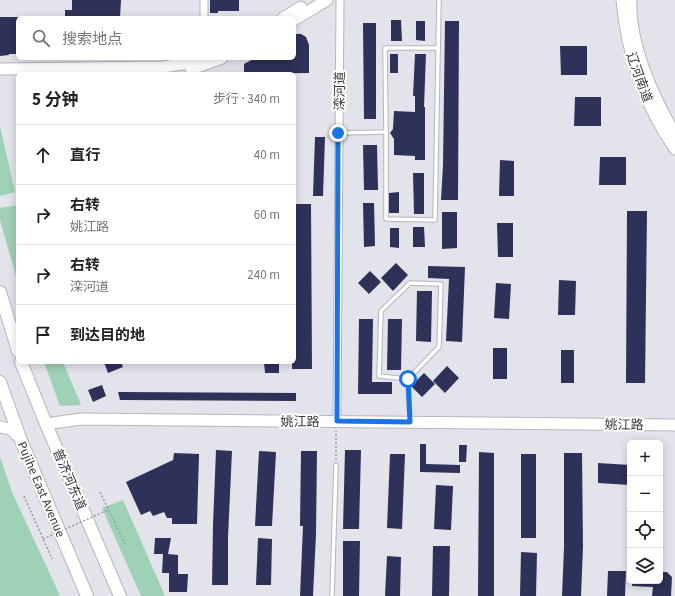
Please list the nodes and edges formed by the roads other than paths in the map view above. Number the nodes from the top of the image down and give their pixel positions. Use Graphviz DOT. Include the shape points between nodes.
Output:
graph roads {
  1 [pos="204,0"];
  2 [pos="313,0"];
  3 [pos="327,0"];
  4 [pos="340,0"];
  5 [pos="439,0"];
  6 [pos="622,0"];
  7 [pos="630,0"];
  8 [pos="204,16"];
  9 [pos="286,16"];
  10 [pos="296,19"];
  11 [pos="438,48"];
  12 [pos="195,60"];
  13 [pos="217,60"];
  14 [pos="0,69"];
  15 [pos="174,72"];
  16 [pos="0,76"];
  17 [pos="16,76"];
  18 [pos="386,132"];
  19 [pos="338,133"];
  20 [pos="675,134"];
  21 [pos="675,149"];
  22 [pos="0,292"];
  23 [pos="16,345"];
  24 [pos="22,364"];
  25 [pos="408,379"];
  26 [pos="0,382"];
  27 [pos="2,398"];
  28 [pos="337,421"];
  29 [pos="410,422"];
  30 [pos="46,424"];
  31 [pos="675,425"];
  32 [pos="0,426"];
  33 [pos="20,438"];
  34 [pos="336,465"];
  35 [pos="87,596"];
  36 [pos="120,596"];
  37 [pos="332,596"];
  1 -- 8 [label="street"];
  2 -- 9 [label="street"];
  3 -- 10 [label="street"];
  4 -- 19 [label="street, 滦河道"];
  5 -- 11 [label="lane"];
  6 -- 21 [label="street, 辽河南道" via="637,76 662,130"];
  7 -- 20 [label="street" via="643,69"];
  11 -- 18 [label="lane" via="385,48"];
  11 -- 18 [label="lane" via="435,220 386,220"];
  12 -- 14 [label="street" via="163,67"];
  13 -- 15 [label="street" via="193,69"];
  16 -- 17 [label="street"];
  18 -- 19 [label="lane"];
  19 -- 28 [label="street, 滦河道"];
  22 -- 23 [label="main road"];
  24 -- 30 [label="main road, 普济河东道"];
  25 -- 25 [label="lane" via="439,347 441,284 410,283 381,311 379,376"];
  25 -- 29 [label="lane"];
  26 -- 27 [label="main road, Pujihe East Avenue"];
  27 -- 33 [label="main road, Pujihe East Avenue"];
  28 -- 29 [label="street, 姚江路"];
  28 -- 30 [label="street, 姚江路" via="82,419"];
  29 -- 31 [label="street, 姚江路"];
  30 -- 36 [label="main road, 普济河东道"];
  32 -- 33 [label="street" via="10,429"];
  33 -- 35 [label="main road, Pujihe East Avenue"];
  34 -- 37 [label="lane"];
}
